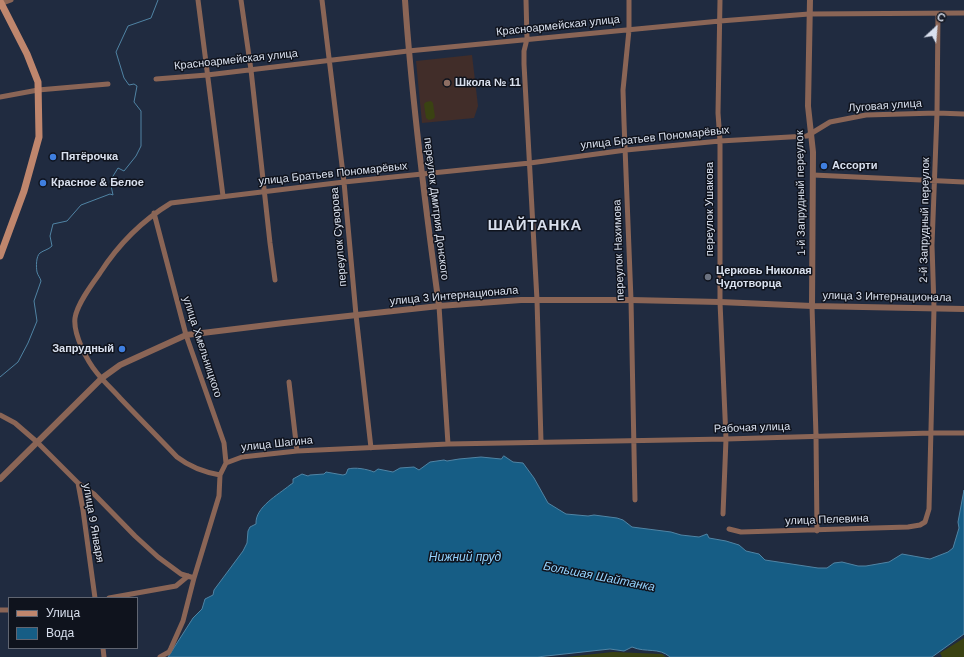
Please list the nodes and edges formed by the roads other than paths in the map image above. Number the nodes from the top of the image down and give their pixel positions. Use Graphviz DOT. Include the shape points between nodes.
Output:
graph roads {
  1 [pos="11,0"];
  2 [pos="198,0"];
  3 [pos="241,0"];
  4 [pos="322,0"];
  5 [pos="405,0"];
  6 [pos="526,0"];
  7 [pos="629,0"];
  8 [pos="720,0"];
  9 [pos="810,0"];
  10 [pos="0,3"];
  11 [pos="964,13"];
  12 [pos="809,14"];
  13 [pos="938,14"];
  14 [pos="720,21"];
  15 [pos="629,30"];
  16 [pos="527,40"];
  17 [pos="408,51"];
  18 [pos="328,60"];
  19 [pos="251,70"];
  20 [pos="207,75"];
  21 [pos="156,78"];
  22 [pos="108,84"];
  23 [pos="38,90"];
  24 [pos="0,97"];
  25 [pos="937,113"];
  26 [pos="964,114"];
  27 [pos="811,133"];
  28 [pos="720,141"];
  29 [pos="626,150"];
  30 [pos="530,163"];
  31 [pos="421,174"];
  32 [pos="813,175"];
  33 [pos="344,182"];
  34 [pos="935,182"];
  35 [pos="964,182"];
  36 [pos="265,191"];
  37 [pos="223,196"];
  38 [pos="154,213"];
  39 [pos="0,254"];
  40 [pos="275,280"];
  41 [pos="537,300"];
  42 [pos="630,300"];
  43 [pos="720,302"];
  44 [pos="439,306"];
  45 [pos="812,306"];
  46 [pos="934,308"];
  47 [pos="964,309"];
  48 [pos="356,315"];
  49 [pos="186,335"];
  50 [pos="102,378"];
  51 [pos="289,382"];
  52 [pos="0,415"];
  53 [pos="931,433"];
  54 [pos="964,433"];
  55 [pos="816,436"];
  56 [pos="726,439"];
  57 [pos="633,441"];
  58 [pos="37,442"];
  59 [pos="541,442"];
  60 [pos="448,444"];
  61 [pos="371,448"];
  62 [pos="297,451"];
  63 [pos="226,463"];
  64 [pos="220,474"];
  65 [pos="0,480"];
  66 [pos="78,483"];
  67 [pos="634,500"];
  68 [pos="723,514"];
  69 [pos="925,522"];
  70 [pos="729,529"];
  71 [pos="818,531"];
  72 [pos="188,576"];
  73 [pos="194,578"];
  74 [pos="95,597"];
  75 [pos="115,597"];
  76 [pos="160,657"];
  1 -- 10 [label="street"];
  2 -- 20 [label="street"];
  3 -- 19 [label="street"];
  4 -- 18 [label="street, переулок Суворова"];
  5 -- 17 [label="street, переулок Дмитрия Донского"];
  6 -- 16 [label="street"];
  7 -- 15 [label="street, переулок Нахимова"];
  8 -- 14 [label="street, переулок Ушакова"];
  9 -- 12 [label="street, 1-й Запрудный переулок"];
  10 -- 23 [label="main road" via="27,54 38,82"];
  11 -- 13 [label="street, Красноармейская улица"];
  12 -- 13 [label="street, Красноармейская улица"];
  12 -- 14 [label="street, Красноармейская улица"];
  12 -- 27 [label="street, 1-й Запрудный переулок" via="808,106"];
  13 -- 25 [label="street, 2-й Запрудный переулок"];
  14 -- 15 [label="street, Красноармейская улица"];
  14 -- 28 [label="street, переулок Ушакова"];
  15 -- 16 [label="street, Красноармейская улица"];
  15 -- 29 [label="street, переулок Нахимова" via="623,90"];
  16 -- 17 [label="street, Красноармейская улица"];
  16 -- 30 [label="street" via="524,51"];
  17 -- 18 [label="street, Красноармейская улица"];
  17 -- 31 [label="street, переулок Дмитрия Донского"];
  18 -- 19 [label="street, Красноармейская улица"];
  18 -- 33 [label="street, переулок Суворова"];
  19 -- 20 [label="street, Красноармейская улица"];
  19 -- 36 [label="street"];
  20 -- 21 [label="street, Красноармейская улица"];
  20 -- 37 [label="street"];
  22 -- 23 [label="street"];
  23 -- 24 [label="street"];
  23 -- 39 [label="main road" via="39,137 24,191"];
  25 -- 26 [label="street, Луговая улица"];
  25 -- 27 [label="street, Луговая улица" via="866,115 830,122"];
  25 -- 34 [label="street, 2-й Запрудный переулок"];
  27 -- 28 [label="street, улица Братьев Пономарёвых" via="806,136"];
  27 -- 32 [label="street, 1-й Запрудный переулок"];
  28 -- 29 [label="street, улица Братьев Пономарёвых"];
  28 -- 43 [label="street, переулок Ушакова"];
  29 -- 30 [label="street, улица Братьев Пономарёвых"];
  29 -- 42 [label="street, переулок Нахимова"];
  30 -- 31 [label="street, улица Братьев Пономарёвых"];
  30 -- 41 [label="street"];
  31 -- 33 [label="street, улица Братьев Пономарёвых"];
  31 -- 44 [label="street, переулок Дмитрия Донского"];
  32 -- 34 [label="street"];
  32 -- 45 [label="street, 1-й Запрудный переулок"];
  33 -- 36 [label="street, улица Братьев Пономарёвых"];
  33 -- 48 [label="street, переулок Суворова"];
  34 -- 35 [label="street"];
  34 -- 46 [label="street, 2-й Запрудный переулок" via="932,245"];
  36 -- 37 [label="street, улица Братьев Пономарёвых"];
  36 -- 40 [label="street"];
  37 -- 38 [label="street, улица Братьев Пономарёвых" via="171,203"];
  38 -- 49 [label="street, улица Хмельницкого"];
  38 -- 50 [label="street, улица Братьев Пономарёвых" via="112,255 75,316 76,334 90,364"];
  41 -- 42 [label="street, улица 3 Интернационала"];
  41 -- 44 [label="street, улица 3 Интернационала"];
  41 -- 59 [label="street"];
  42 -- 43 [label="street, улица 3 Интернационала"];
  42 -- 57 [label="street, переулок Нахимова"];
  43 -- 45 [label="street, улица 3 Интернационала"];
  43 -- 56 [label="street, переулок Ушакова"];
  44 -- 48 [label="street, улица 3 Интернационала"];
  44 -- 60 [label="street, переулок Дмитрия Донского"];
  45 -- 46 [label="street, улица 3 Интернационала"];
  45 -- 55 [label="street, 1-й Запрудный переулок"];
  46 -- 47 [label="street, улица 3 Интернационала"];
  46 -- 53 [label="street, 2-й Запрудный переулок"];
  48 -- 49 [label="street, улица 3 Интернационала"];
  48 -- 61 [label="street, переулок Суворова"];
  49 -- 50 [label="street, улица 3 Интернационала" via="120,365"];
  49 -- 63 [label="street, улица Хмельницкого" via="224,443"];
  50 -- 58 [label="street, улица 3 Интернационала"];
  50 -- 64 [label="street, улица Братьев Пономарёвых" via="177,457 197,469"];
  51 -- 62 [label="street"];
  52 -- 58 [label="street, улица 9 Января" via="15,423"];
  53 -- 54 [label="street, Рабочая улица"];
  53 -- 55 [label="street, Рабочая улица"];
  53 -- 69 [label="street, 2-й Запрудный переулок" via="929,509"];
  55 -- 56 [label="street, Рабочая улица"];
  55 -- 71 [label="street, 1-й Запрудный переулок"];
  56 -- 57 [label="street, Рабочая улица"];
  56 -- 68 [label="street, переулок Ушакова"];
  57 -- 59 [label="street, Рабочая улица"];
  57 -- 67 [label="street, переулок Нахимова"];
  58 -- 65 [label="street, улица 3 Интернационала"];
  58 -- 66 [label="street, улица 9 Января"];
  59 -- 60 [label="street, улица Шагина"];
  60 -- 61 [label="street, улица Шагина"];
  61 -- 62 [label="street, улица Шагина"];
  62 -- 63 [label="street, улица Шагина" via="242,457"];
  63 -- 64 [label="street"];
  64 -- 73 [label="street" via="219,496"];
  66 -- 72 [label="street" via="94,494 158,557 181,574"];
  66 -- 74 [label="street, улица 9 Января"];
  69 -- 71 [label="street, улица Пелевина" via="908,527"];
  70 -- 71 [label="street, улица Пелевина" via="741,532"];
  72 -- 73 [label="street"];
  72 -- 75 [label="street" via="176,586"];
  73 -- 76 [label="street" via="188,608 175,642 169,652"];
}
